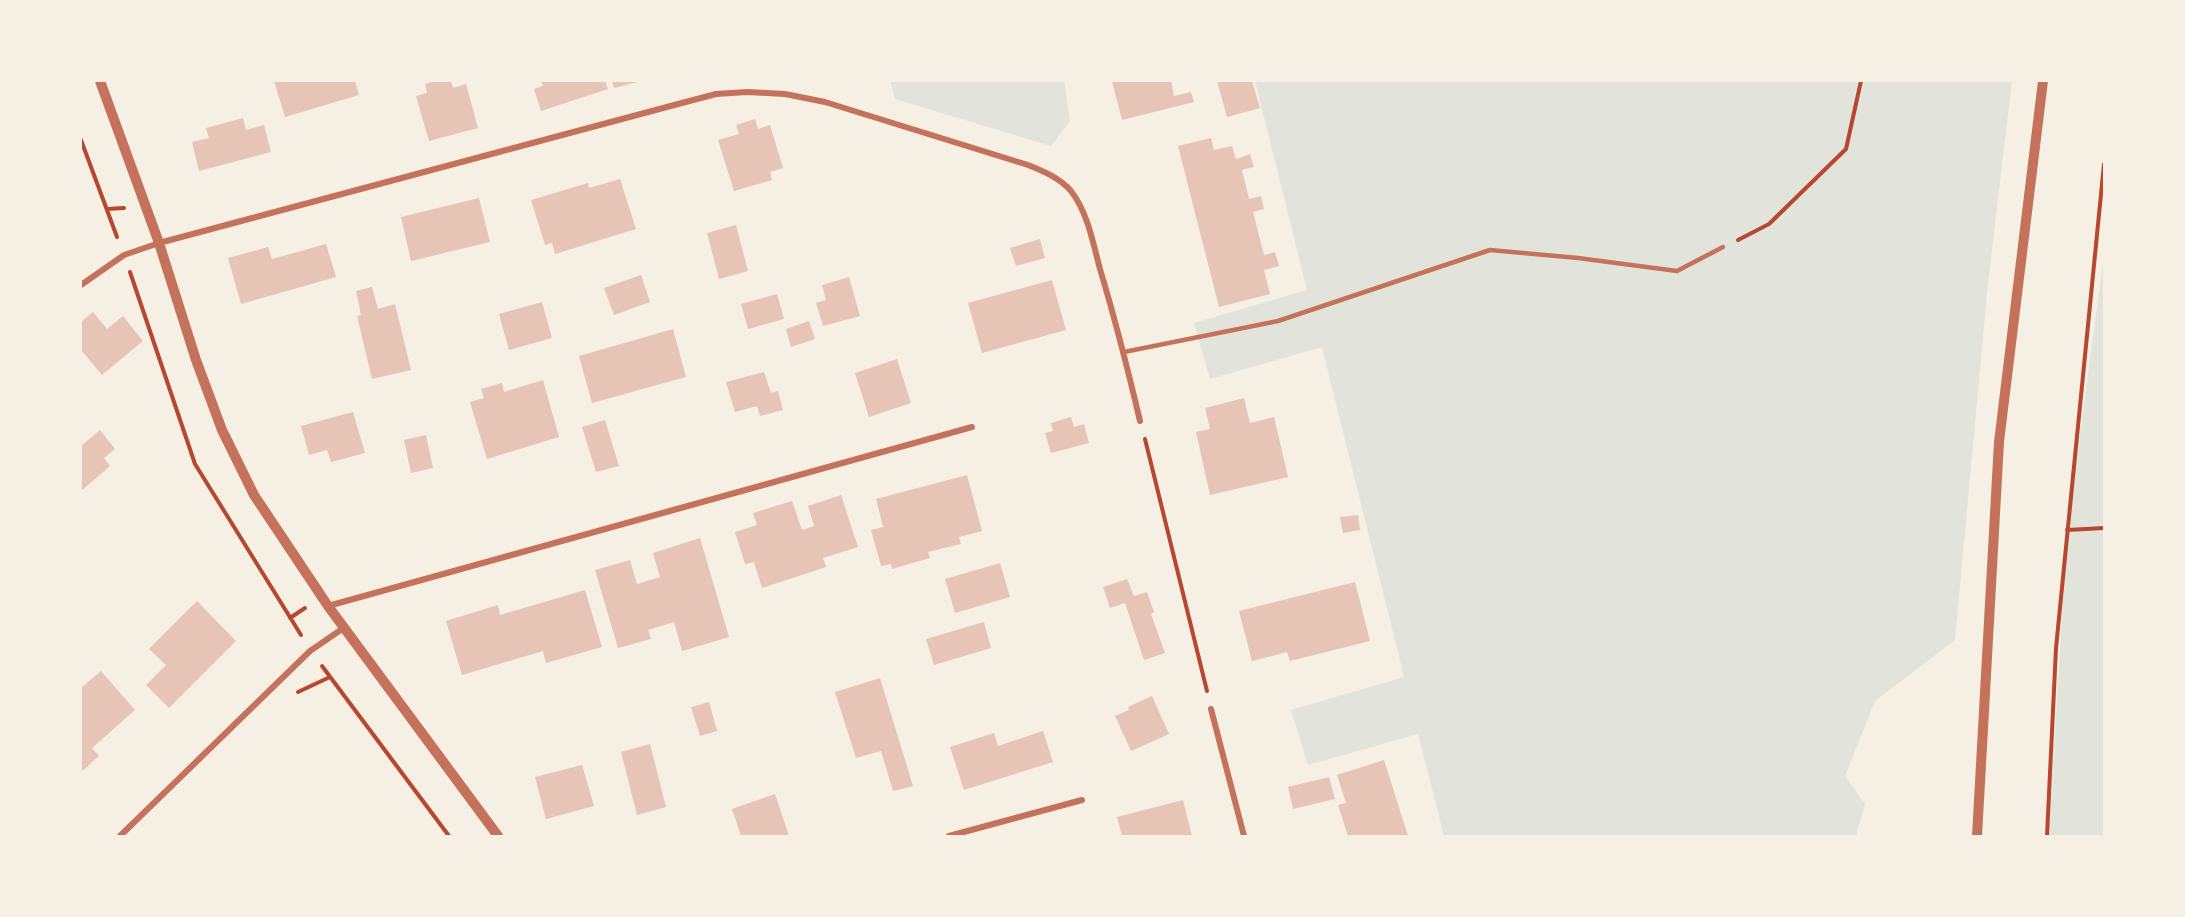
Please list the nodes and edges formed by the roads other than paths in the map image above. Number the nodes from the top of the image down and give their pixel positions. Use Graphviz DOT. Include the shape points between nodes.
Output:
graph roads {
  1 [pos="100,81"];
  2 [pos="2043,81"];
  3 [pos="159,243"];
  4 [pos="1723,247"];
  5 [pos="81,285"];
  6 [pos="1124,352"];
  7 [pos="1140,421"];
  8 [pos="972,427"];
  9 [pos="328,606"];
  10 [pos="345,627"];
  11 [pos="1212,709"];
  12 [pos="1082,800"];
  13 [pos="120,836"];
  14 [pos="498,836"];
  15 [pos="949,836"];
  16 [pos="1244,836"];
  17 [pos="1977,836"];
  1 -- 3 [label="street"];
  2 -- 17 [label="street" via="1999,442"];
  3 -- 5 [label="street" via="124,255"];
  3 -- 6 [label="street" via="716,94 785,94 825,102 1050,174 1070,190 1082,208"];
  3 -- 9 [label="street" via="222,430 254,495"];
  4 -- 6 [label="lane" via="1677,271 1490,250 1278,321"];
  6 -- 7 [label="street"];
  8 -- 9 [label="street"];
  9 -- 10 [label="street"];
  10 -- 13 [label="street" via="310,651"];
  10 -- 14 [label="street"];
  11 -- 16 [label="street"];
  12 -- 15 [label="street"];
}
